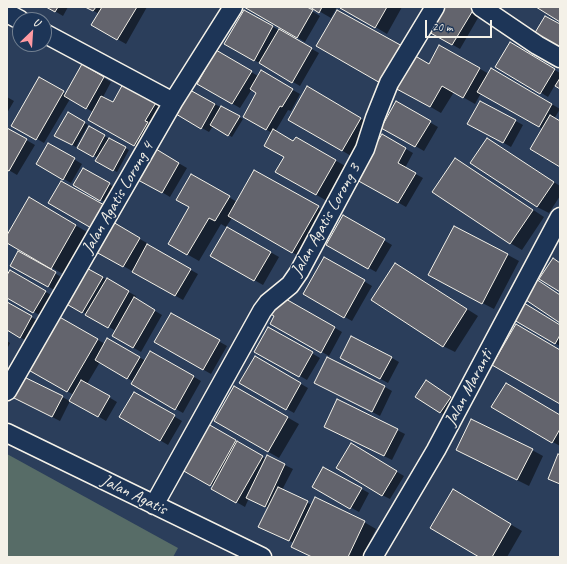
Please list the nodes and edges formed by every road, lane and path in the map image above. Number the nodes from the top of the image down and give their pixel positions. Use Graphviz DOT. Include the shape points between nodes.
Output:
graph roads {
  1 [pos="233,7"];
  2 [pos="435,7"];
  3 [pos="481,7"];
  4 [pos="52,37"];
  5 [pos="560,58"];
  6 [pos="173,102"];
  7 [pos="560,217"];
  8 [pos="7,391"];
  9 [pos="7,433"];
  10 [pos="154,505"];
  11 [pos="262,557"];
  12 [pos="374,557"];
  1 -- 6 [label="street, Jalan Agatis Lorong 4"];
  2 -- 10 [label="street, Jalan Agatis Lorong 3" via="390,83 365,149 299,272 290,285 262,311"];
  3 -- 5 [label="street"];
  4 -- 6 [label="street"];
  6 -- 8 [label="street, Jalan Agatis Lorong 4"];
  7 -- 12 [label="street, Jalan Maranti" via="436,450"];
  9 -- 10 [label="street, Jalan Agatis"];
  10 -- 11 [label="street, Jalan Agatis"];
}
